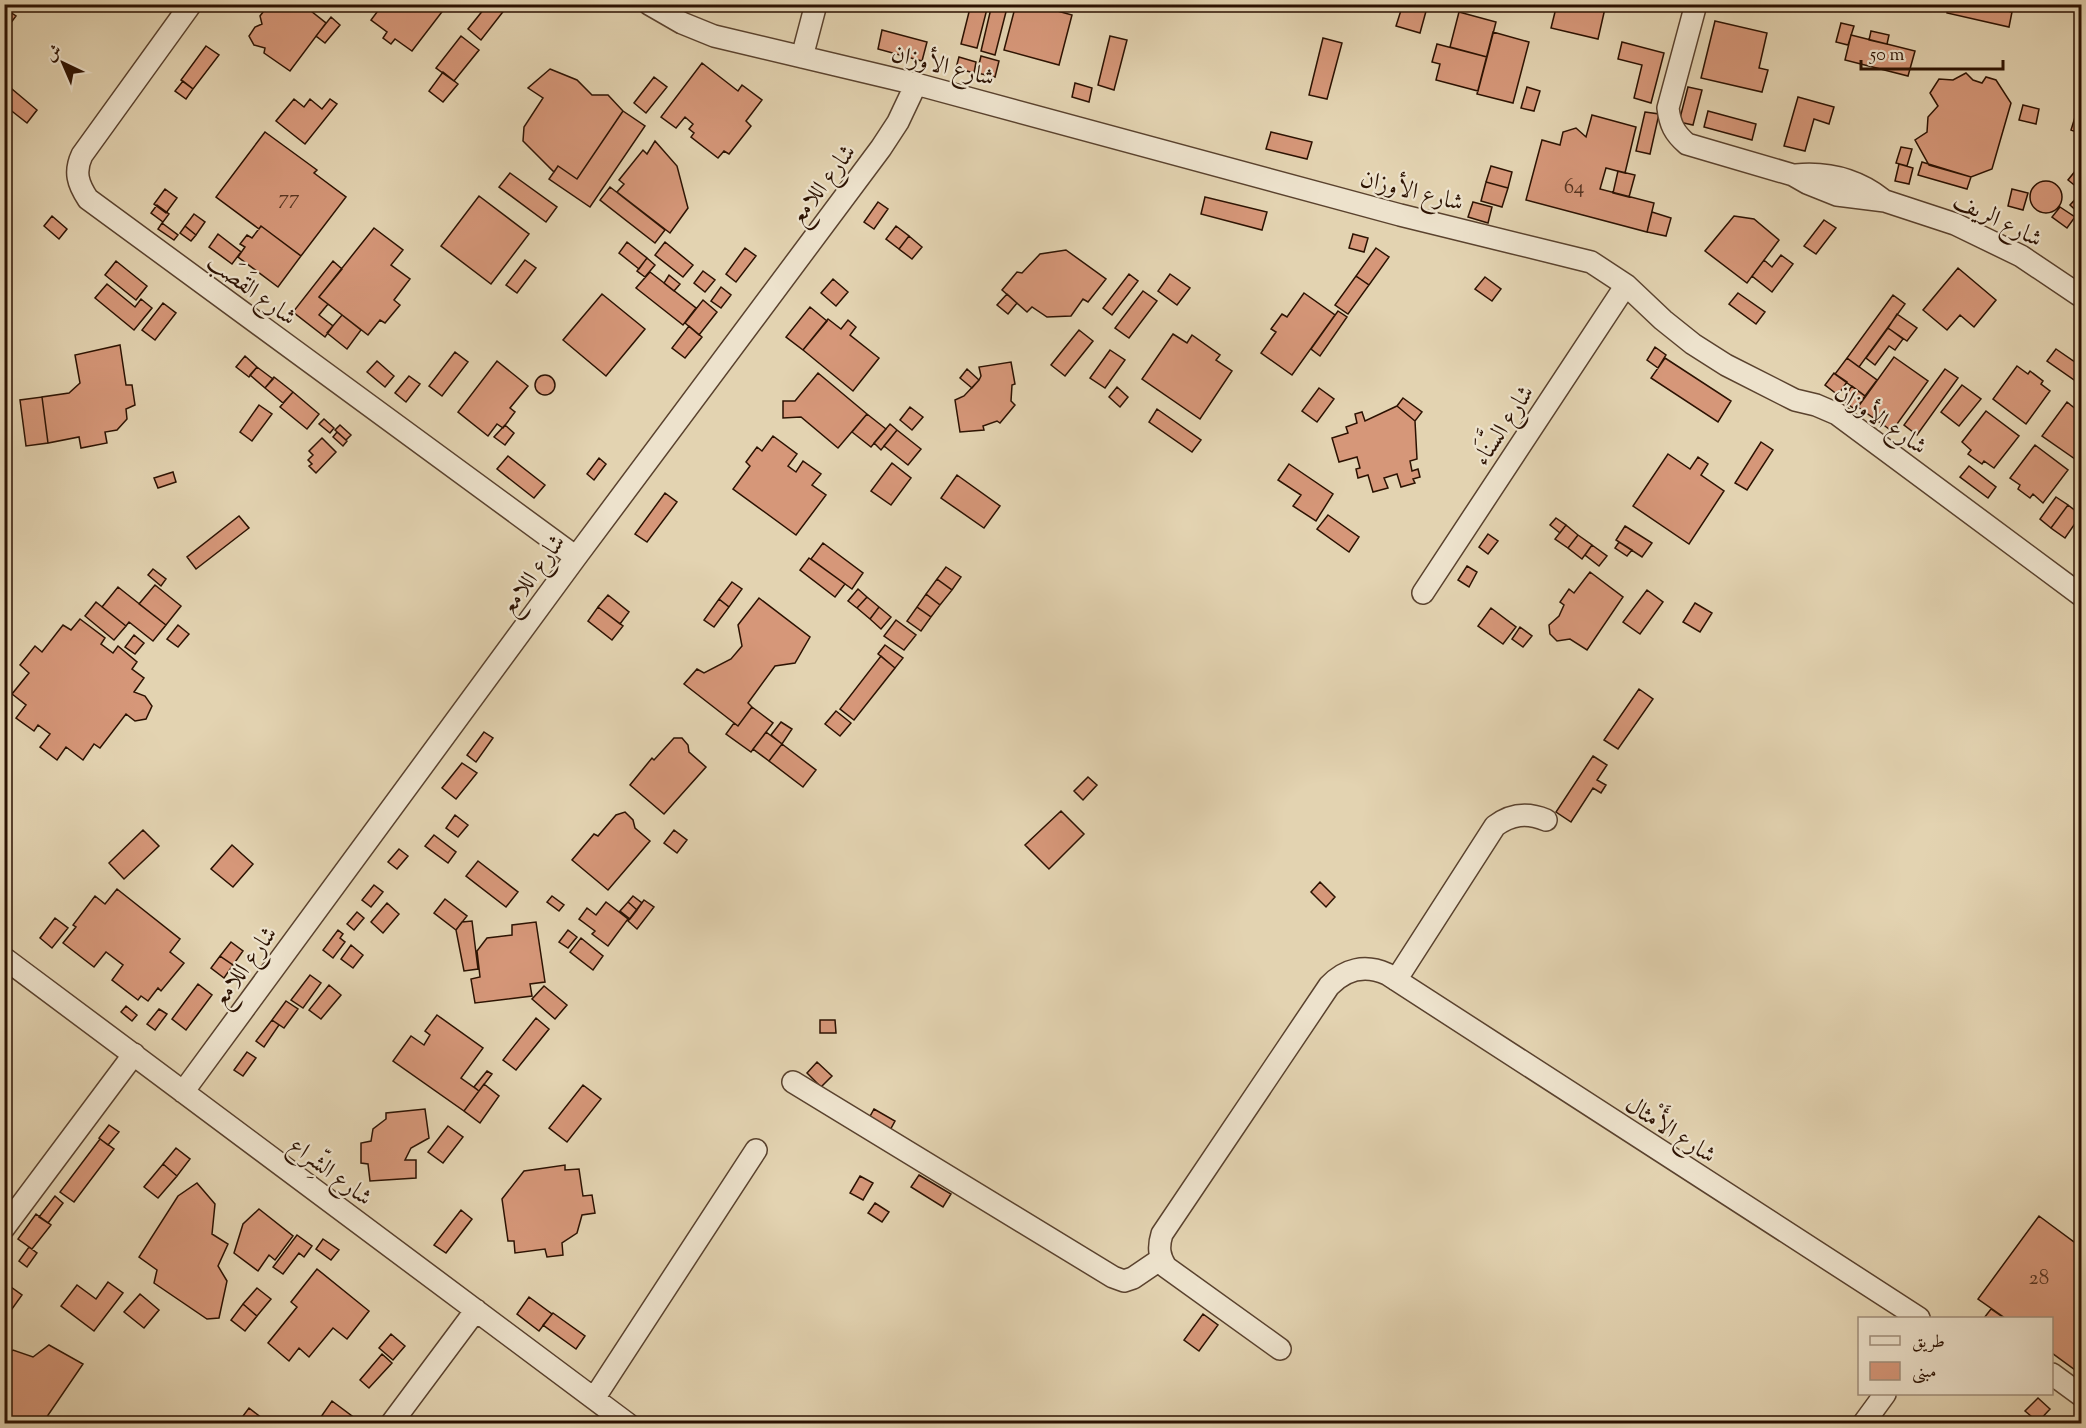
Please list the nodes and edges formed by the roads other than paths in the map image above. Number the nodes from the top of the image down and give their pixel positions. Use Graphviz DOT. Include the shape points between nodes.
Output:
graph roads {
  1 [pos="191,4"];
  2 [pos="649,4"];
  3 [pos="816,4"];
  4 [pos="1696,4"];
  5 [pos="802,57"];
  6 [pos="916,84"];
  7 [pos="1626,285"];
  8 [pos="2082,297"];
  9 [pos="576,557"];
  10 [pos="1423,593"];
  11 [pos="2082,596"];
  12 [pos="1546,820"];
  13 [pos="4,958"];
  14 [pos="1396,980"];
  15 [pos="134,1054"];
  16 [pos="793,1082"];
  17 [pos="183,1092"];
  18 [pos="756,1150"];
  19 [pos="4,1228"];
  20 [pos="1161,1259"];
  21 [pos="476,1310"];
  22 [pos="1917,1317"];
  23 [pos="1280,1349"];
  24 [pos="2053,1375"];
  25 [pos="1884,1395"];
  26 [pos="2082,1396"];
  27 [pos="595,1397"];
  28 [pos="392,1424"];
  29 [pos="628,1424"];
  30 [pos="1863,1424"];
  1 -- 9 [label="street, شارع القَصَب" via="82,155 77,166 81,189 88,199"];
  2 -- 5 [label="street, شارع الأوزان" via="714,36"];
  3 -- 5 [label="street"];
  4 -- 8 [label="street, شارع الريف" via="1668,108 1676,135 1687,144 1793,175 1837,195 1885,201 1929,214 1988,239"];
  5 -- 6 [label="street, شارع الأوزان"];
  6 -- 7 [label="street, شارع الأوزان" via="1570,256 1591,262"];
  6 -- 9 [label="street, شارع اللامع" via="881,148"];
  7 -- 10 [label="street, شارع السَّنَاء"];
  7 -- 11 [label="street, شارع الأوزان" via="1663,320 1726,365 1795,400 1837,414"];
  9 -- 17 [label="street, شارع اللامع"];
  12 -- 14 [label="street" via="1517,815 1495,826"];
  13 -- 15 [label="street, شارع الشِّراع"];
  14 -- 20 [label="street, شارع الأَمْثال" via="1379,970 1362,968 1344,973 1329,986 1162,1234"];
  14 -- 22 [label="street, شارع الأَمْثال"];
  15 -- 17 [label="street, شارع الشِّراع"];
  15 -- 19 [label="street"];
  16 -- 20 [label="street" via="1113,1276 1124,1281 1133,1278"];
  17 -- 21 [label="street, شارع الشِّراع"];
  18 -- 27 [label="street"];
  20 -- 23 [label="street" via="1173,1273"];
  21 -- 27 [label="street, شارع الشِّراع"];
  21 -- 28 [label="street"];
  24 -- 26 [label="street"];
  25 -- 30 [label="street"];
  27 -- 29 [label="street, شارع الشِّراع"];
}
